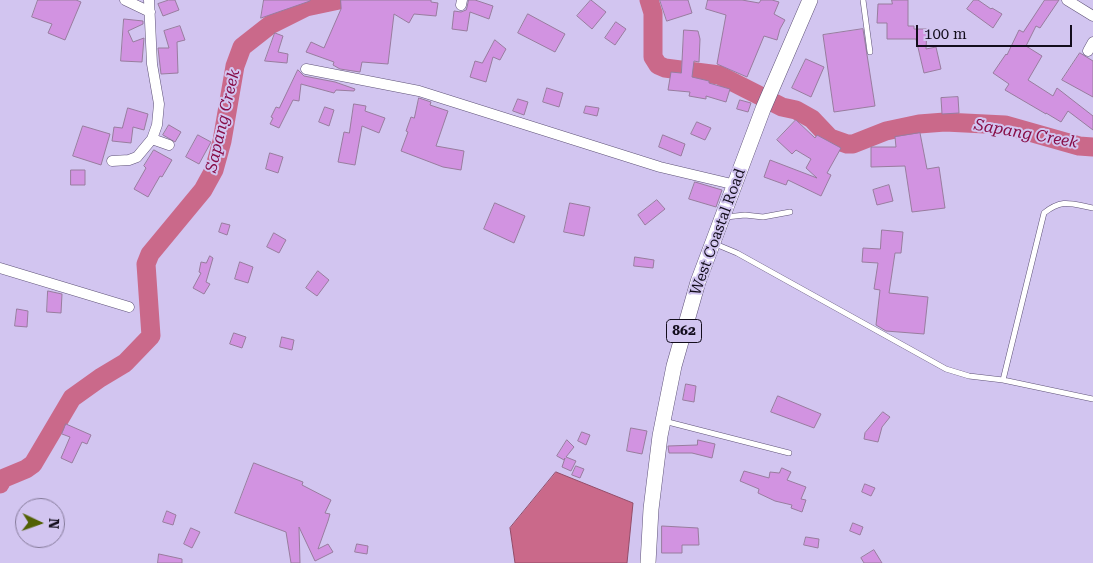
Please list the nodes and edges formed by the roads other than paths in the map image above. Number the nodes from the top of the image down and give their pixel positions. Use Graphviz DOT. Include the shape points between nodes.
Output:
graph roads {
  1 [pos="125,0"];
  2 [pos="149,0"];
  3 [pos="810,0"];
  4 [pos="863,0"];
  5 [pos="1067,0"];
  6 [pos="150,12"];
  7 [pos="1093,16"];
  8 [pos="1093,42"];
  9 [pos="1088,51"];
  10 [pos="870,52"];
  11 [pos="306,69"];
  12 [pos="152,139"];
  13 [pos="169,145"];
  14 [pos="112,161"];
  15 [pos="736,185"];
  16 [pos="1093,208"];
  17 [pos="790,212"];
  18 [pos="723,217"];
  19 [pos="713,243"];
  20 [pos="0,268"];
  21 [pos="128,307"];
  22 [pos="1003,380"];
  23 [pos="1093,399"];
  24 [pos="664,421"];
  25 [pos="789,453"];
  26 [pos="648,563"];
  1 -- 6 [label="street"];
  2 -- 6 [label="street"];
  3 -- 15 [label="main road, West Coastal Road / 862" via="772,88"];
  4 -- 10 [label="lane"];
  5 -- 7 [label="street"];
  6 -- 12 [label="street" via="152,64 159,104"];
  8 -- 9 [label="street"];
  11 -- 15 [label="street" via="419,91 660,167"];
  12 -- 13 [label="street"];
  12 -- 14 [label="street" via="137,157"];
  15 -- 18 [label="main road, West Coastal Road / 862"];
  16 -- 22 [label="lane" via="1055,204 1044,213"];
  17 -- 18 [label="lane" via="764,217"];
  18 -- 19 [label="main road, West Coastal Road / 862"];
  19 -- 22 [label="lane" via="946,369 969,376"];
  19 -- 24 [label="main road, West Coastal Road / 862" via="698,282 674,366"];
  20 -- 21 [label="street"];
  22 -- 23 [label="lane"];
  24 -- 25 [label="lane"];
  24 -- 26 [label="main road, West Coastal Road / 862" via="651,509"];
}
